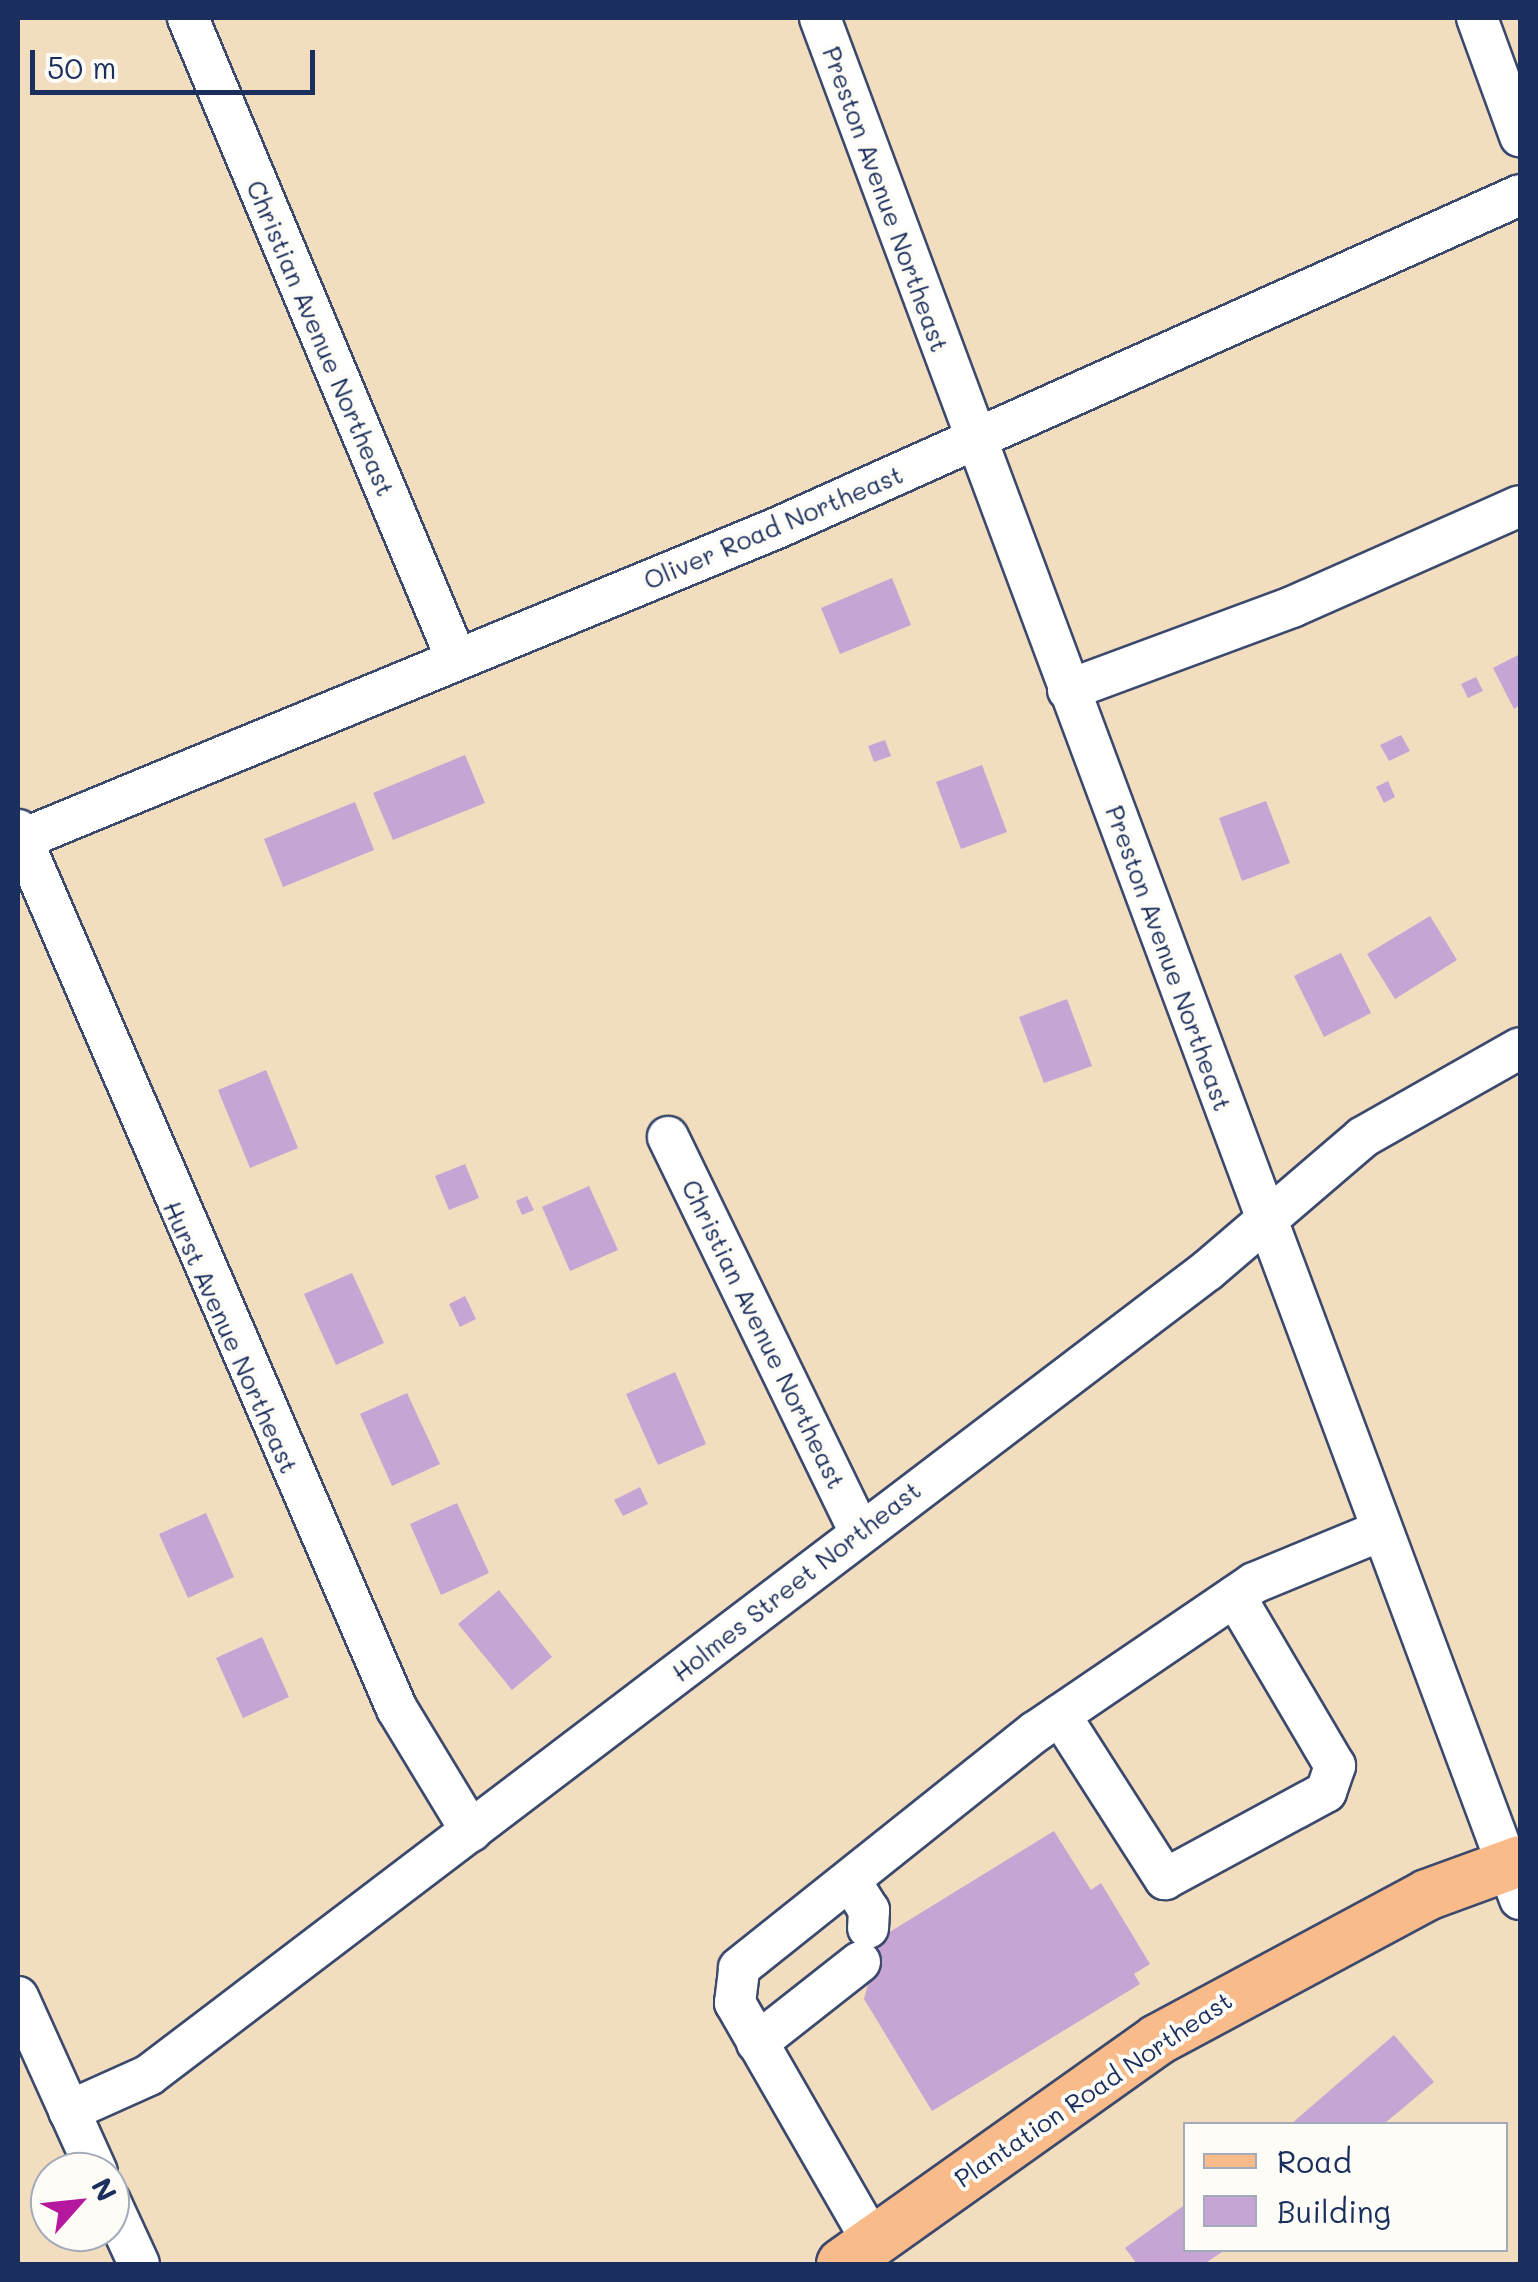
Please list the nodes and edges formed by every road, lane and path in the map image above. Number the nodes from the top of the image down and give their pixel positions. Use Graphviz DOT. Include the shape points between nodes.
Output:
graph roads {
  1 [pos="188,18"];
  2 [pos="820,18"];
  3 [pos="1476,18"];
  4 [pos="1520,136"];
  5 [pos="1520,195"];
  6 [pos="975,440"];
  7 [pos="1520,506"];
  8 [pos="456,658"];
  9 [pos="1068,690"];
  10 [pos="19,837"];
  11 [pos="1520,1048"];
  12 [pos="668,1137"];
  13 [pos="1265,1220"];
  14 [pos="1380,1530"];
  15 [pos="860,1531"];
  16 [pos="1235,1596"];
  17 [pos="1060,1715"];
  18 [pos="471,1831"];
  19 [pos="1516,1875"];
  20 [pos="850,1880"];
  21 [pos="18,1997"];
  22 [pos="757,2042"];
  23 [pos="69,2111"];
  24 [pos="88,2152"];
  25 [pos="857,2253"];
  1 -- 8 [label="street, Christian Avenue Northeast"];
  2 -- 6 [label="street, Preston Avenue Northeast"];
  3 -- 4 [label="street"];
  5 -- 6 [label="street, Oliver Road Northeast"];
  6 -- 8 [label="street, Oliver Road Northeast"];
  6 -- 9 [label="street, Preston Avenue Northeast"];
  7 -- 9 [label="street" via="1292,607"];
  8 -- 10 [label="street, Oliver Road Northeast"];
  9 -- 13 [label="street, Preston Avenue Northeast"];
  10 -- 18 [label="street, Hurst Avenue Northeast" via="396,1710"];
  11 -- 13 [label="street, Holmes Street Northeast" via="1363,1137"];
  12 -- 15 [label="street, Christian Avenue Northeast"];
  13 -- 14 [label="street, Preston Avenue Northeast"];
  13 -- 15 [label="street, Holmes Street Northeast"];
  14 -- 16 [label="street"];
  14 -- 19 [label="street, Preston Avenue Northeast"];
  15 -- 18 [label="street, Holmes Street Northeast"];
  16 -- 17 [label="street"];
  16 -- 17 [label="street" via="1334,1766 1326,1792 1165,1879"];
  17 -- 20 [label="street"];
  18 -- 23 [label="street, Holmes Street Northeast" via="149,2075"];
  19 -- 25 [label="main road, Plantation Road Northeast" via="1428,1895 1157,2040"];
  20 -- 22 [label="street" via="869,1910 864,1945"];
  20 -- 22 [label="street" via="740,1968 731,1990"];
  21 -- 23 [label="street"];
  22 -- 25 [label="street"];
  23 -- 24 [label="street"];
}
